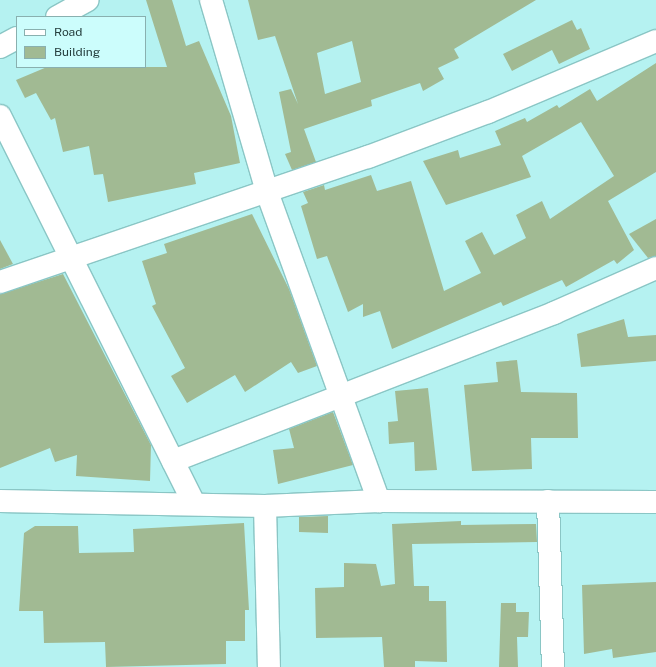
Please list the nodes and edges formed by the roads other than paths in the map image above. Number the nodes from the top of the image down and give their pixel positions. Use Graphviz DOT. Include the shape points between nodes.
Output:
graph roads {
  1 [pos="88,0"];
  2 [pos="211,0"];
  3 [pos="58,16"];
  4 [pos="16,39"];
  5 [pos="656,40"];
  6 [pos="0,47"];
  7 [pos="0,116"];
  8 [pos="267,192"];
  9 [pos="70,256"];
  10 [pos="656,268"];
  11 [pos="0,282"];
  12 [pos="342,394"];
  13 [pos="173,461"];
  14 [pos="0,501"];
  15 [pos="379,501"];
  16 [pos="548,501"];
  17 [pos="656,502"];
  18 [pos="194,503"];
  19 [pos="265,506"];
  20 [pos="269,667"];
  21 [pos="553,667"];
  1 -- 3 [label="street"];
  2 -- 8 [label="street"];
  4 -- 6 [label="street"];
  5 -- 8 [label="street" via="488,112"];
  7 -- 9 [label="street"];
  8 -- 9 [label="street"];
  8 -- 12 [label="street"];
  9 -- 11 [label="street"];
  9 -- 13 [label="street"];
  10 -- 12 [label="street" via="554,313"];
  12 -- 13 [label="street"];
  12 -- 15 [label="street"];
  13 -- 18 [label="street"];
  14 -- 18 [label="street"];
  15 -- 16 [label="street"];
  15 -- 19 [label="street"];
  16 -- 17 [label="street"];
  16 -- 21 [label="street"];
  18 -- 19 [label="street"];
  19 -- 20 [label="street"];
}
